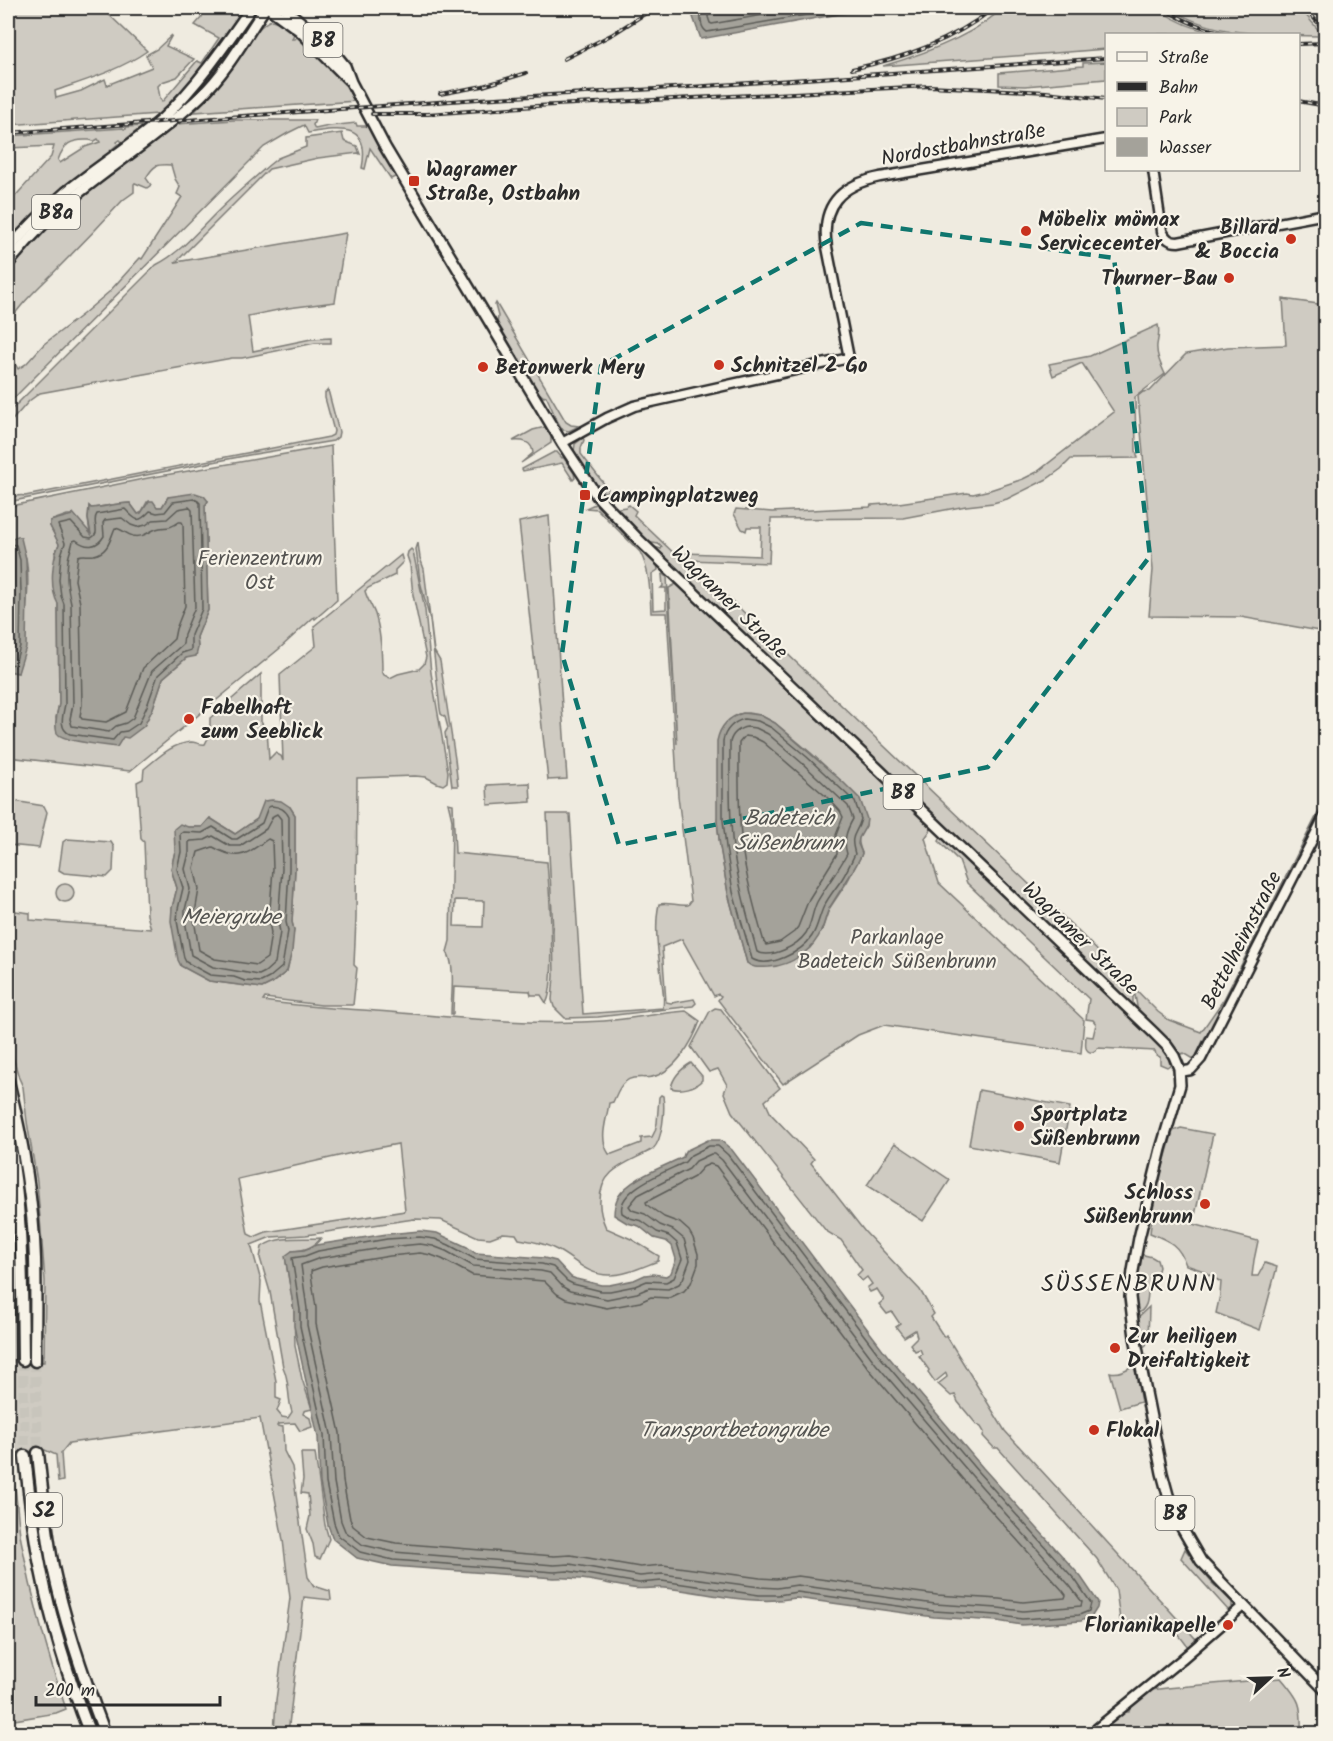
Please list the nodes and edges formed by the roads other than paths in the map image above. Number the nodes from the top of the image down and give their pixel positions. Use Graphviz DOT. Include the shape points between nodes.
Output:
graph roads {
  1 [pos="251,8"];
  2 [pos="267,8"];
  3 [pos="282,11"];
  4 [pos="254,24"];
  5 [pos="1105,139"];
  6 [pos="1153,171"];
  7 [pos="1326,214"];
  8 [pos="8,250"];
  9 [pos="8,264"];
  10 [pos="562,443"];
  11 [pos="1326,813"];
  12 [pos="1180,1072"];
  13 [pos="8,1081"];
  14 [pos="8,1135"];
  15 [pos="23,1360"];
  16 [pos="35,1361"];
  17 [pos="38,1453"];
  18 [pos="25,1456"];
  19 [pos="1243,1606"];
  20 [pos="1326,1691"];
  21 [pos="90,1734"];
  22 [pos="105,1734"];
  23 [pos="1090,1734"];
  1 -- 8 [label="main road, B8a" via="205,73 162,119 51,205"];
  2 -- 3 [label="main road, Wagramer Straße / B8"];
  2 -- 4 [label="main road, B8a"];
  3 -- 4 [label="main road"];
  3 -- 10 [label="main road, Wagramer Straße / B8" via="327,44 345,66 385,147"];
  4 -- 9 [label="main road, B8a" via="202,95 56,213"];
  5 -- 10 [label="street, Nordostbahnstraße" via="868,179 846,188 834,202 825,240 849,358 634,406"];
  6 -- 7 [label="street" via="1162,231 1169,240 1178,242"];
  10 -- 12 [label="main road, Wagramer Straße / B8" via="592,490 617,518 1153,1032 1170,1049"];
  11 -- 12 [label="street, Bettelheimstraße" via="1201,1059 1191,1070"];
  12 -- 19 [label="main road, B8" via="1137,1245 1131,1288 1132,1317 1171,1504 1194,1552"];
  13 -- 16 [label="highway" via="30,1202 35,1257"];
  14 -- 15 [label="highway" via="22,1257"];
  17 -- 22 [label="highway, S2" via="46,1529 64,1612"];
  18 -- 21 [label="highway, S2" via="51,1616"];
  19 -- 20 [label="main road, B8"];
  19 -- 23 [label="street"];
}
